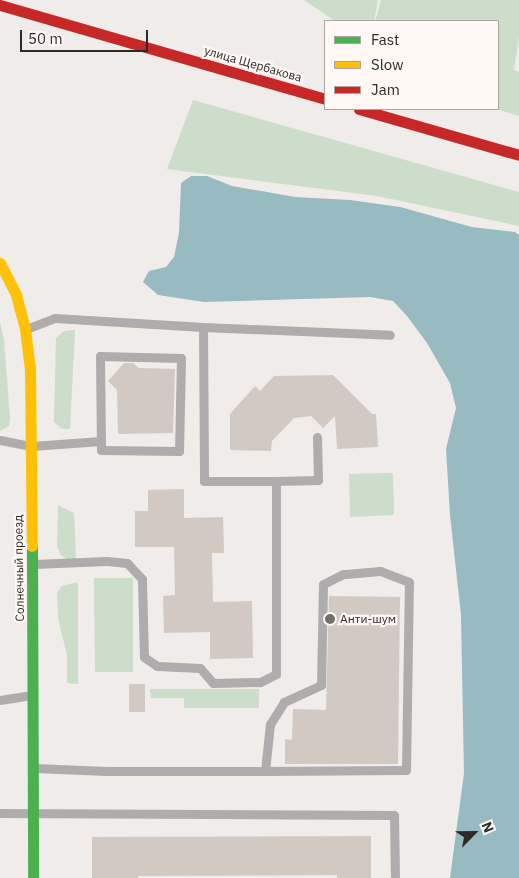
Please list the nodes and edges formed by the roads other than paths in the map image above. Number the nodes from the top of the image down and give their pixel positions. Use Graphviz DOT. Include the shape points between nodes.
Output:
graph roads {
  1 [pos="0,5"];
  2 [pos="324,99"];
  3 [pos="363,110"];
  4 [pos="519,154"];
  5 [pos="0,263"];
  6 [pos="203,327"];
  7 [pos="25,329"];
  8 [pos="390,335"];
  9 [pos="317,437"];
  10 [pos="0,440"];
  11 [pos="101,441"];
  12 [pos="32,446"];
  13 [pos="276,482"];
  14 [pos="33,564"];
  15 [pos="34,694"];
  16 [pos="0,700"];
  17 [pos="34,768"];
  18 [pos="265,771"];
  19 [pos="0,814"];
  20 [pos="33,814"];
  21 [pos="33,878"];
  22 [pos="396,878"];
  1 -- 2 [label="street, улица Щербакова"];
  3 -- 4 [label="street"];
  5 -- 7 [label="street, Солнечный проезд" via="16,295"];
  6 -- 7 [label="lane" via="55,318"];
  6 -- 8 [label="lane"];
  6 -- 13 [label="lane" via="204,481"];
  7 -- 12 [label="street, Солнечный проезд" via="30,368"];
  9 -- 13 [label="lane" via="318,480"];
  10 -- 12 [label="lane"];
  11 -- 11 [label="lane" via="100,356 180,358 179,451 101,450"];
  11 -- 12 [label="lane"];
  12 -- 14 [label="street, Солнечный проезд"];
  13 -- 14 [label="lane" via="276,674 260,682 213,683 200,668 157,666 144,657 142,579 127,563"];
  14 -- 15 [label="street, Солнечный проезд"];
  15 -- 16 [label="lane"];
  15 -- 17 [label="street, Солнечный проезд"];
  17 -- 18 [label="lane"];
  17 -- 20 [label="street, Солнечный проезд"];
  18 -- 18 [label="lane" via="406,770 408,582 380,571 342,574 323,584 321,685 284,702 270,724"];
  19 -- 20 [label="lane"];
  20 -- 21 [label="street, Солнечный проезд"];
  20 -- 22 [label="lane" via="394,815"];
}
